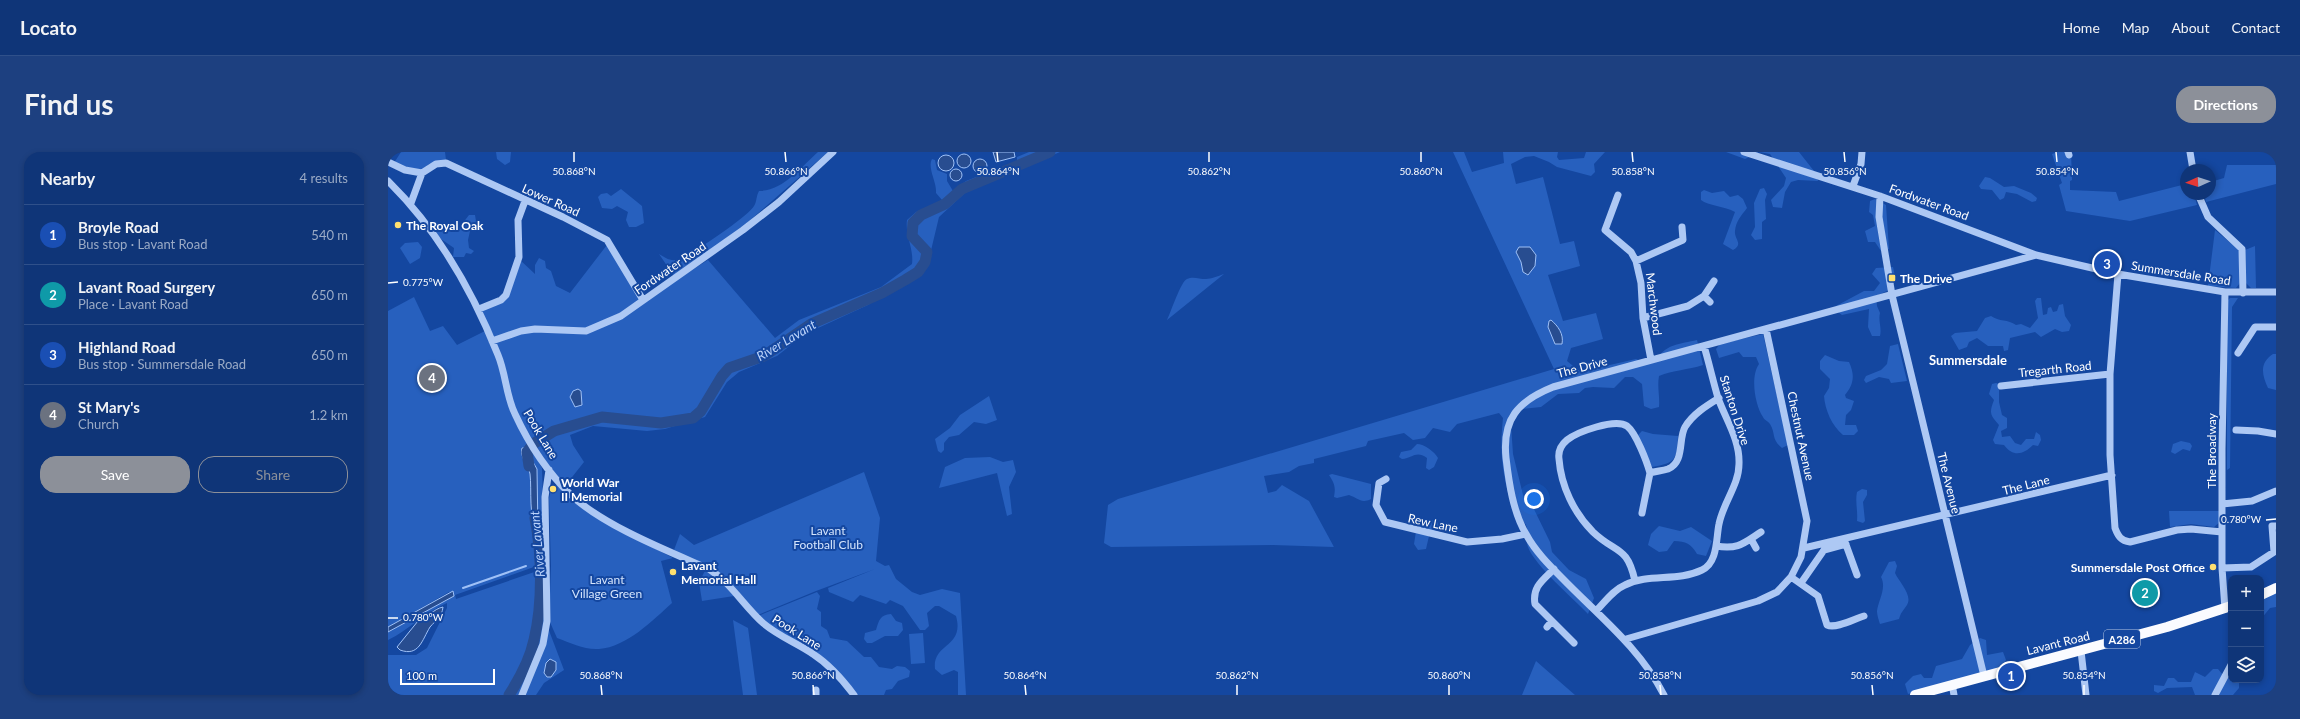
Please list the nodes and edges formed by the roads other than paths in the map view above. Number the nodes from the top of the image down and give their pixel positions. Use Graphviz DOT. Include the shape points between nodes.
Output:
graph roads {
  1 [pos="833,152"];
  2 [pos="1744,152"];
  3 [pos="1862,152"];
  4 [pos="2190,152"];
  5 [pos="388,162"];
  6 [pos="2192,164"];
  7 [pos="422,173"];
  8 [pos="388,181"];
  9 [pos="1853,186"];
  10 [pos="1618,195"];
  11 [pos="1880,196"];
  12 [pos="2201,200"];
  13 [pos="525,201"];
  14 [pos="411,203"];
  15 [pos="1682,227"];
  16 [pos="2036,255"];
  17 [pos="1636,261"];
  18 [pos="2118,274"];
  19 [pos="1714,281"];
  20 [pos="2225,292"];
  21 [pos="2276,292"];
  22 [pos="2243,293"];
  23 [pos="1892,295"];
  24 [pos="1704,296"];
  25 [pos="643,300"];
  26 [pos="1710,302"];
  27 [pos="479,309"];
  28 [pos="1643,318"];
  29 [pos="2276,327"];
  30 [pos="1766,330"];
  31 [pos="492,342"];
  32 [pos="1704,346"];
  33 [pos="2238,353"];
  34 [pos="1651,360"];
  35 [pos="2110,374"];
  36 [pos="2004,387"];
  37 [pos="1718,398"];
  38 [pos="2236,430"];
  39 [pos="2276,434"];
  40 [pos="549,470"];
  41 [pos="1650,473"];
  42 [pos="2112,476"];
  43 [pos="1386,479"];
  44 [pos="2276,492"];
  45 [pos="2222,504"];
  46 [pos="1642,513"];
  47 [pos="1946,516"];
  48 [pos="2276,526"];
  49 [pos="1761,532"];
  50 [pos="2222,532"];
  51 [pos="1526,534"];
  52 [pos="1751,539"];
  53 [pos="1846,542"];
  54 [pos="1716,546"];
  55 [pos="1756,548"];
  56 [pos="1804,548"];
  57 [pos="2275,552"];
  58 [pos="2222,568"];
  59 [pos="1554,569"];
  60 [pos="1857,575"];
  61 [pos="1791,577"];
  62 [pos="1635,581"];
  63 [pos="1801,583"];
  64 [pos="2276,588"];
  65 [pos="2264,594"];
  66 [pos="2228,608"];
  67 [pos="1596,611"];
  68 [pos="1864,616"];
  69 [pos="1552,621"];
  70 [pos="1547,627"];
  71 [pos="1626,639"];
  72 [pos="1574,643"];
  73 [pos="2081,651"];
  74 [pos="2228,671"];
  75 [pos="1984,676"];
  76 [pos="1952,684"];
  77 [pos="522,695"];
  78 [pos="854,695"];
  79 [pos="1664,695"];
  80 [pos="1915,695"];
  81 [pos="1954,695"];
  82 [pos="2086,695"];
  83 [pos="2215,695"];
  1 -- 25 [label="street, Fordwater Road" via="779,202 700,262"];
  2 -- 9 [label="street, Fordwater Road"];
  3 -- 9 [label="street" via="1861,164"];
  4 -- 6 [label="street"];
  5 -- 7 [label="street" via="404,170"];
  7 -- 13 [label="street, Lower Road" via="436,164 446,164"];
  7 -- 14 [label="street"];
  8 -- 14 [label="street, Pook Lane"];
  9 -- 11 [label="street, Fordwater Road"];
  10 -- 17 [label="street, Marchwood" via="1604,230 1631,252"];
  11 -- 16 [label="street, Fordwater Road"];
  11 -- 23 [label="street, The Avenue" via="1879,217"];
  12 -- 22 [label="street" via="2208,217 2242,249"];
  13 -- 25 [label="street, Lower Road" via="563,217 606,240"];
  13 -- 27 [label="street" via="518,220 519,257 506,295 501,300"];
  14 -- 27 [label="street, Pook Lane" via="447,254"];
  15 -- 17 [label="street" via="1683,240"];
  16 -- 18 [label="street, Summersdale Road"];
  16 -- 23 [label="street, The Drive"];
  17 -- 28 [label="street, Marchwood" via="1641,283"];
  18 -- 20 [label="street, Summersdale Road"];
  18 -- 35 [label="street"];
  19 -- 24 [label="street"];
  20 -- 22 [label="street, Summersdale Road"];
  20 -- 45 [label="street, The Broadway"];
  21 -- 22 [label="street, Summersdale Road"];
  23 -- 30 [label="street, The Drive"];
  23 -- 47 [label="street, The Avenue"];
  24 -- 26 [label="street"];
  24 -- 28 [label="street" via="1688,306"];
  25 -- 31 [label="street, Fordwater Road" via="621,316 586,331 535,329 521,331"];
  27 -- 31 [label="street, Pook Lane"];
  28 -- 34 [label="street, Marchwood"];
  29 -- 33 [label="street" via="2255,327"];
  30 -- 32 [label="street, The Drive"];
  30 -- 56 [label="street, Chestnut Avenue" via="1807,521"];
  31 -- 40 [label="street, Pook Lane" via="499,357 514,413"];
  32 -- 34 [label="street, The Drive"];
  32 -- 37 [label="street, Stanton Drive"];
  34 -- 51 [label="street, The Drive" via="1553,387 1527,399 1513,414 1508,425 1506,449 1508,476 1517,512"];
  35 -- 36 [label="street, Tregarth Road"];
  35 -- 42 [label="street"];
  37 -- 41 [label="street" via="1700,409 1685,426 1680,456 1676,463 1669,468"];
  37 -- 54 [label="street, Stanton Drive" via="1732,430 1739,464 1737,480 1723,509"];
  38 -- 39 [label="street" via="2258,430"];
  40 -- 77 [label="street" via="546,497 547,621 543,644"];
  40 -- 78 [label="street, Pook Lane" via="589,509 658,547 718,575 756,617 770,629 814,654 832,668"];
  41 -- 46 [label="street"];
  41 -- 62 [label="street" via="1634,436 1627,427 1617,423 1607,423 1568,439 1560,447 1560,468 1572,504 1594,533 1623,552 1631,563"];
  42 -- 47 [label="street, The Lane"];
  42 -- 50 [label="street" via="2116,528 2118,536 2124,541 2130,542 2176,530"];
  43 -- 51 [label="street, Rew Lane" via="1379,483 1376,505 1385,522 1467,542 1502,540"];
  44 -- 45 [label="street" via="2252,501"];
  45 -- 50 [label="street, The Broadway"];
  47 -- 53 [label="street"];
  47 -- 75 [label="street, The Avenue"];
  48 -- 57 [label="street" via="2272,526"];
  49 -- 52 [label="street"];
  50 -- 58 [label="street, The Broadway"];
  51 -- 59 [label="street, The Drive" via="1539,554"];
  52 -- 54 [label="street" via="1729,548"];
  52 -- 55 [label="street"];
  53 -- 56 [label="street"];
  53 -- 60 [label="street"];
  53 -- 63 [label="street" via="1824,550"];
  54 -- 62 [label="street, Stanton Drive" via="1711,561 1704,569 1669,578"];
  56 -- 61 [label="street, Chestnut Avenue"];
  57 -- 58 [label="street" via="2251,567"];
  58 -- 66 [label="street, The Broadway"];
  59 -- 67 [label="street, The Drive"];
  59 -- 69 [label="street" via="1537,585 1534,596 1536,604"];
  61 -- 63 [label="street"];
  61 -- 71 [label="street, Chestnut Avenue" via="1777,592 1758,601"];
  62 -- 67 [label="street, Stanton Drive" via="1616,590"];
  63 -- 68 [label="street" via="1818,596 1827,625 1832,627"];
  64 -- 65 [label="main road"];
  66 -- 73 [label="main road, Lavant Road / A286"];
  67 -- 71 [label="street, The Drive"];
  69 -- 70 [label="street"];
  69 -- 72 [label="street"];
  71 -- 79 [label="street, The Drive" via="1657,680"];
  73 -- 75 [label="main road, Lavant Road / A286"];
  73 -- 82 [label="street"];
  74 -- 83 [label="street"];
  75 -- 76 [label="main road, Lavant Road / A286"];
  76 -- 80 [label="main road, Lavant Road / A286"];
  76 -- 81 [label="street"];
}
